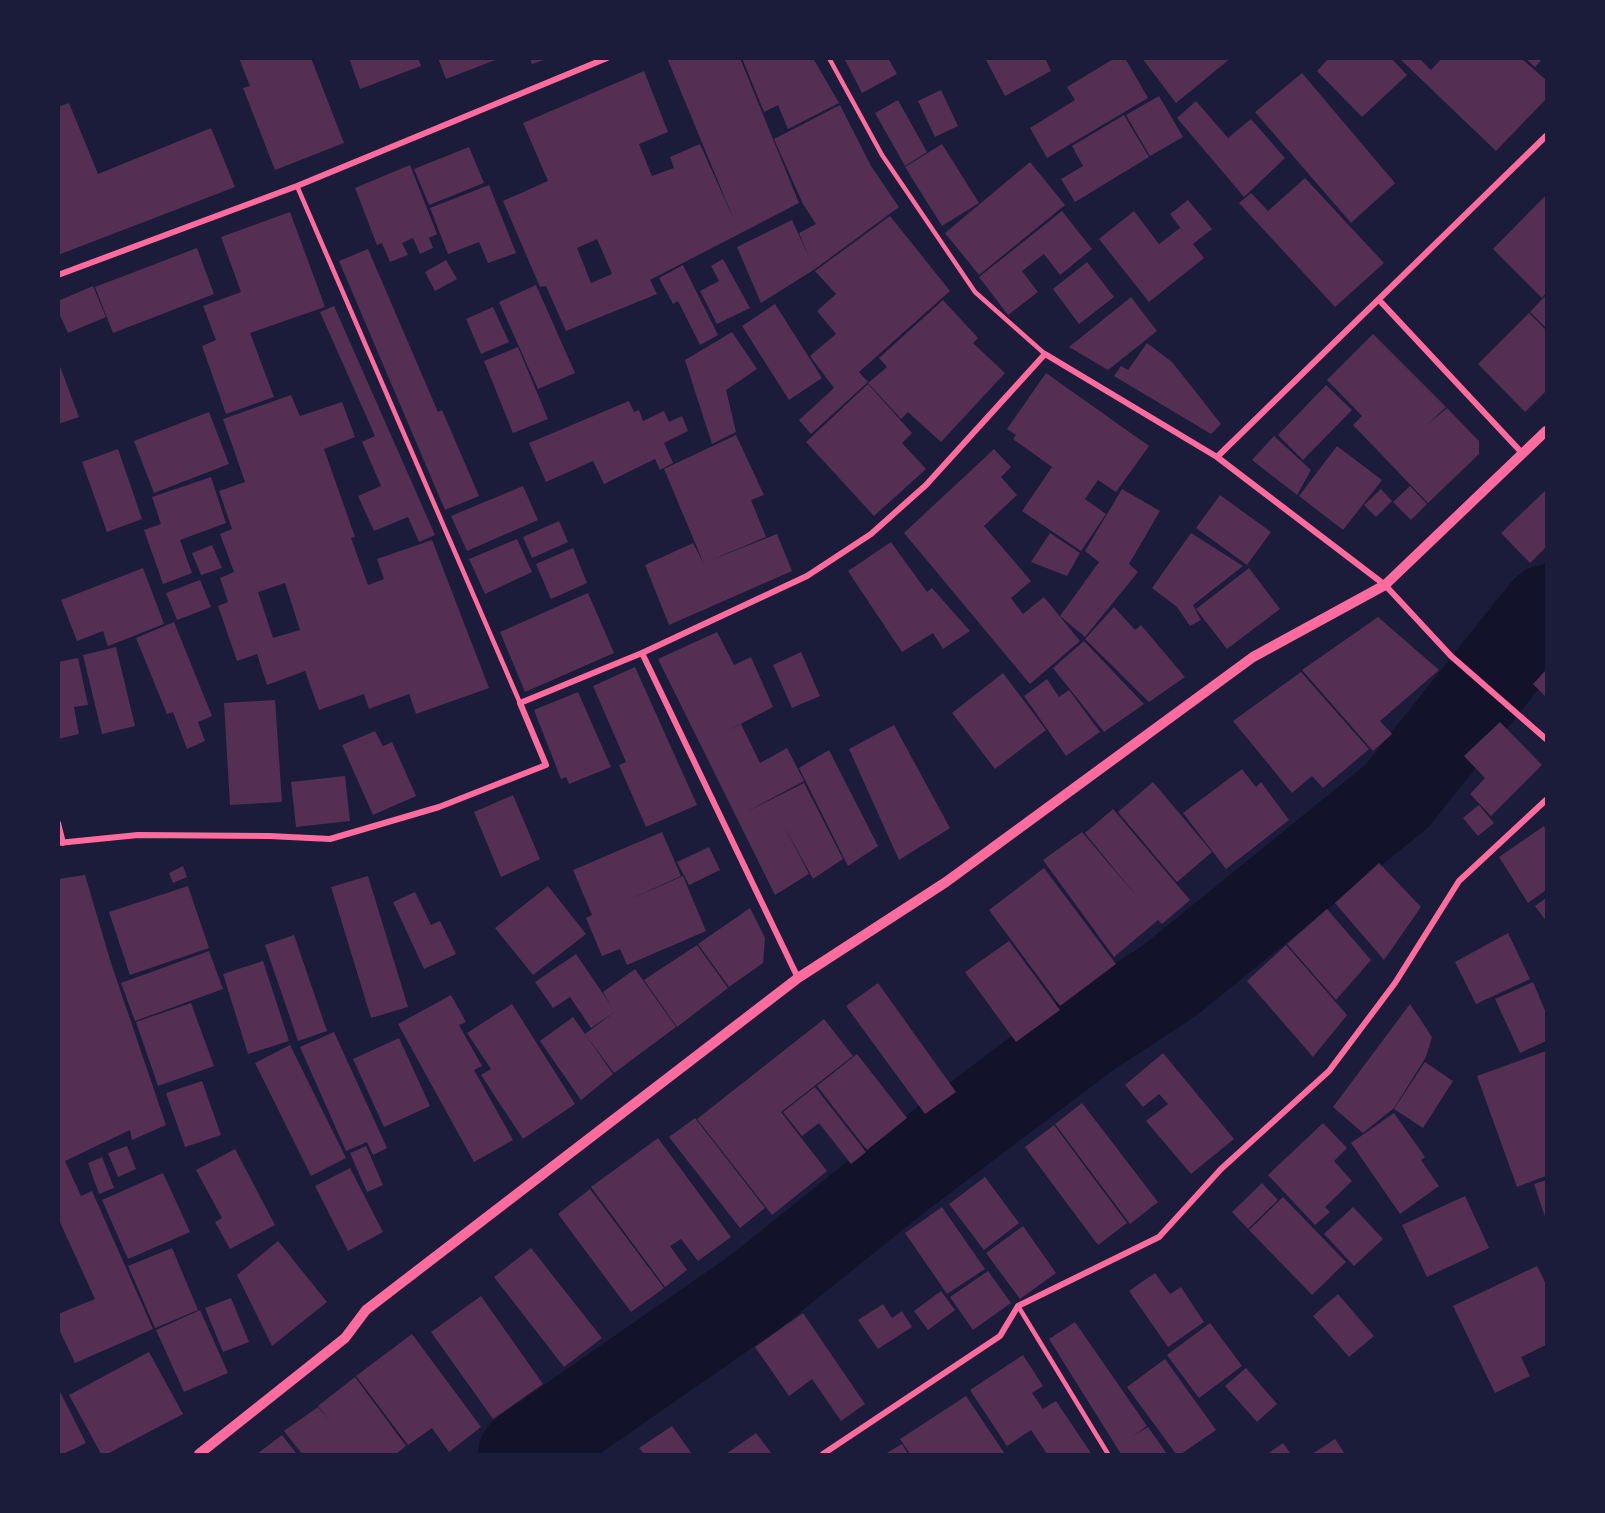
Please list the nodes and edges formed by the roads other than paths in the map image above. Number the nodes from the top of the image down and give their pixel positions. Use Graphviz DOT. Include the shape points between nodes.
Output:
graph roads {
  1 [pos="607,58"];
  2 [pos="829,58"];
  3 [pos="1546,136"];
  4 [pos="297,186"];
  5 [pos="58,274"];
  6 [pos="1380,301"];
  7 [pos="1045,354"];
  8 [pos="1546,431"];
  9 [pos="1522,454"];
  10 [pos="1217,457"];
  11 [pos="1385,585"];
  12 [pos="642,653"];
  13 [pos="520,703"];
  14 [pos="1546,739"];
  15 [pos="1546,800"];
  16 [pos="58,823"];
  17 [pos="61,843"];
  18 [pos="798,978"];
  19 [pos="1018,1306"];
  20 [pos="199,1455"];
  21 [pos="822,1455"];
  22 [pos="1108,1455"];
  1 -- 4 [label="street"];
  2 -- 7 [label="lane" via="882,154 975,292"];
  3 -- 6 [label="street"];
  4 -- 5 [label="street"];
  4 -- 13 [label="lane"];
  6 -- 9 [label="street"];
  6 -- 10 [label="street"];
  7 -- 10 [label="street"];
  7 -- 12 [label="street" via="926,485 871,534 807,576"];
  8 -- 9 [label="street"];
  9 -- 11 [label="street"];
  10 -- 11 [label="street"];
  11 -- 14 [label="street" via="1451,656"];
  11 -- 18 [label="street" via="1253,657 946,882"];
  12 -- 13 [label="street"];
  12 -- 18 [label="street"];
  13 -- 17 [label="street" via="546,765 439,807 330,839 138,835"];
  15 -- 19 [label="street" via="1459,881 1395,983 1329,1071 1221,1168 1159,1238"];
  16 -- 17 [label="street"];
  18 -- 20 [label="street" via="366,1310 345,1338"];
  19 -- 21 [label="street" via="1000,1336"];
  19 -- 22 [label="lane"];
}
